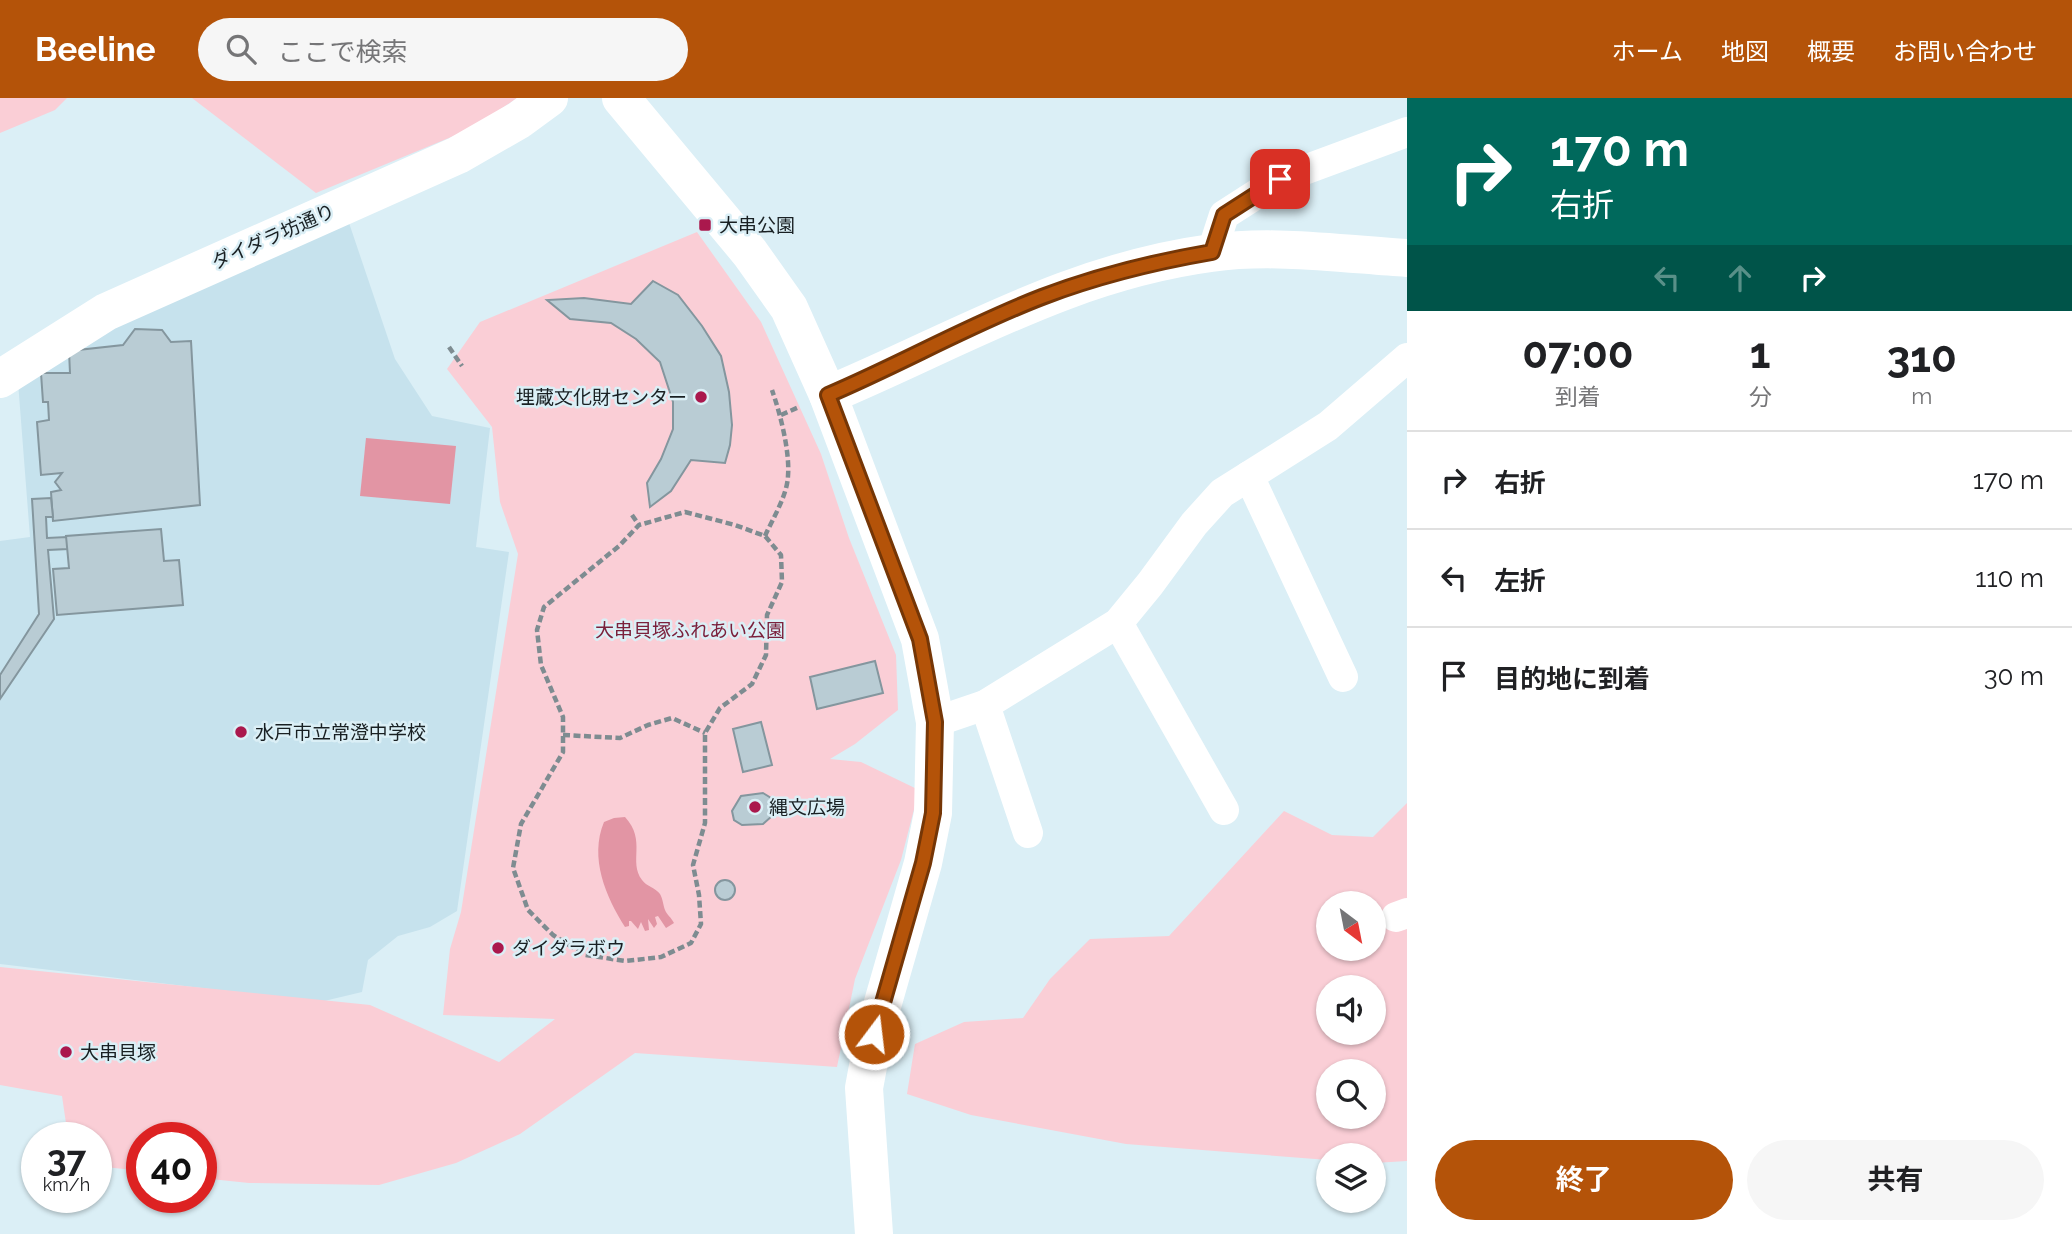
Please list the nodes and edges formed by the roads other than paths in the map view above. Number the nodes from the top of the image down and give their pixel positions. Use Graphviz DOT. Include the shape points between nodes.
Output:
graph roads {
  1 [pos="549,98"];
  2 [pos="621,98"];
  3 [pos="1407,132"];
  4 [pos="1212,252"];
  5 [pos="1407,258"];
  6 [pos="1407,358"];
  7 [pos="0,379"];
  8 [pos="828,395"];
  9 [pos="1249,476"];
  10 [pos="1118,623"];
  11 [pos="1343,677"];
  12 [pos="985,705"];
  13 [pos="935,722"];
  14 [pos="1224,810"];
  15 [pos="1028,833"];
  16 [pos="874,1234"];
  1 -- 7 [label="street, ダイダラ坊通り" via="458,155 106,312"];
  2 -- 8 [label="street" via="772,282 806,341"];
  3 -- 4 [label="street" via="1280,179 1224,215"];
  4 -- 5 [label="street" via="1263,250"];
  4 -- 8 [label="street" via="1093,279 1041,298"];
  6 -- 9 [label="street" via="1328,426"];
  8 -- 13 [label="street" via="920,639"];
  9 -- 10 [label="street" via="1222,493 1201,516"];
  9 -- 11 [label="street"];
  10 -- 12 [label="street"];
  10 -- 14 [label="street"];
  12 -- 13 [label="street"];
  12 -- 15 [label="street"];
  13 -- 16 [label="street" via="933,813 864,1088"];
}
